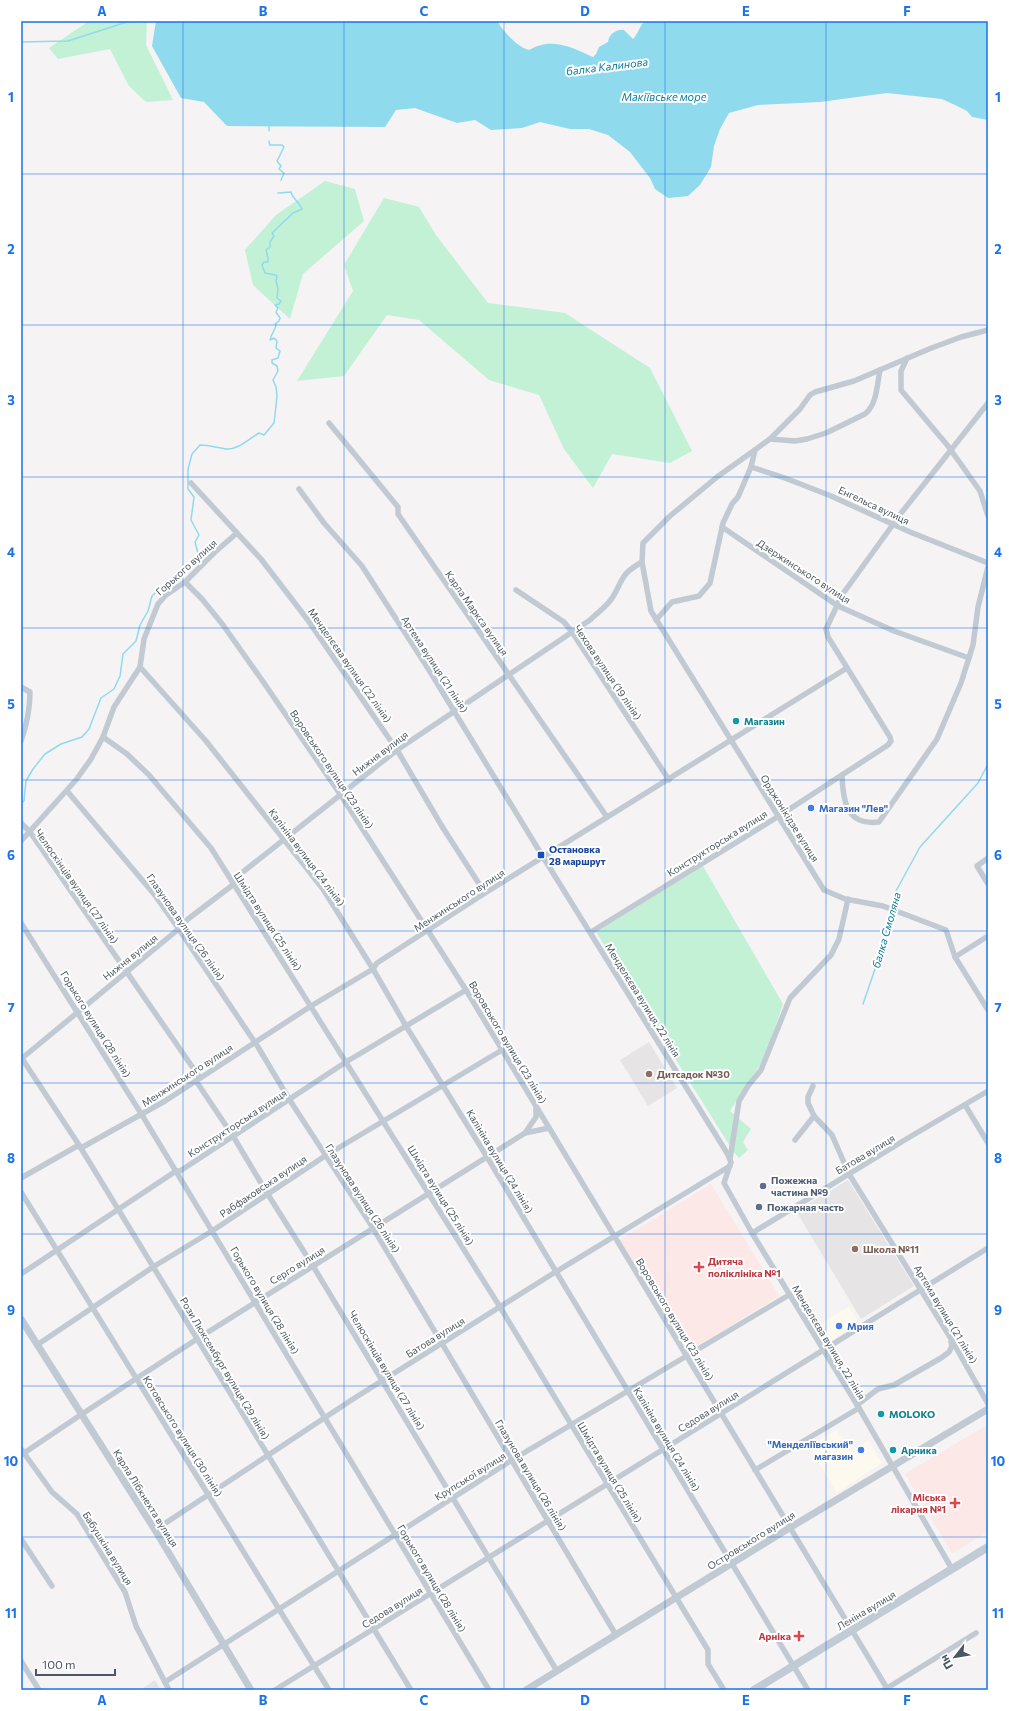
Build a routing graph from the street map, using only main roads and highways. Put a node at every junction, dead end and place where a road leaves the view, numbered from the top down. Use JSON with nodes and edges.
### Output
{"nodes":[{"id":1,"x":988,"y":1547,"type":"edge"},
{"id":2,"x":754,"y":1690,"type":"edge"}],
"edges":[{"from":1,"to":2,"type":"main road","name":"Леніна вулиця"}]}
